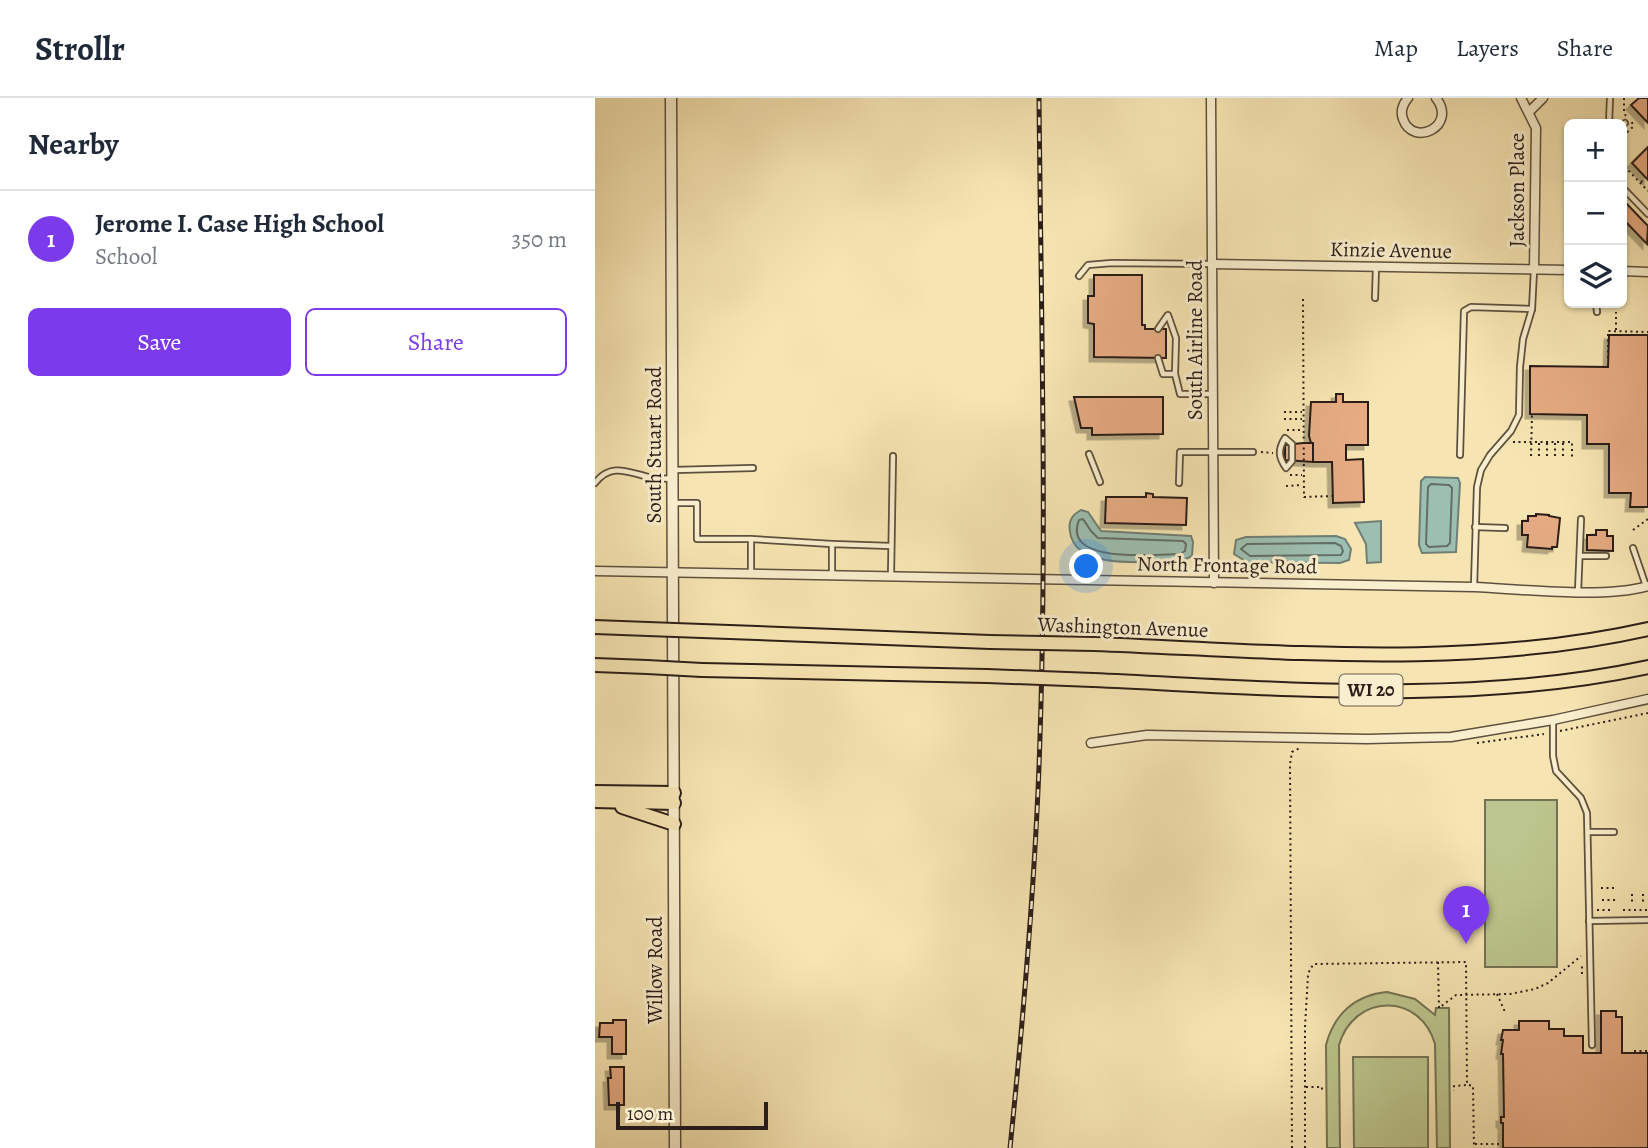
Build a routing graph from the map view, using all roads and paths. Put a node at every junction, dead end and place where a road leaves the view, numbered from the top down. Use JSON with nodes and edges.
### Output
{"nodes":[{"id":1,"x":671,"y":98,"type":"edge"},
{"id":2,"x":1211,"y":98,"type":"edge"},
{"id":3,"x":1408,"y":98,"type":"edge"},
{"id":4,"x":1436,"y":98,"type":"edge"},
{"id":5,"x":1521,"y":98,"type":"edge"},
{"id":6,"x":1543,"y":98,"type":"edge"},
{"id":7,"x":1610,"y":98,"type":"edge"},
{"id":8,"x":1624,"y":98,"type":"edge"},
{"id":9,"x":1529,"y":112,"type":"junction"},
{"id":10,"x":1609,"y":119,"type":"edge"},
{"id":11,"x":1646,"y":178,"type":"dead end"},
{"id":12,"x":1640,"y":183,"type":"junction"},
{"id":13,"x":1648,"y":191,"type":"edge"},
{"id":14,"x":1627,"y":192,"type":"edge"},
{"id":15,"x":1648,"y":214,"type":"edge"},
{"id":16,"x":1212,"y":264,"type":"junction"},
{"id":17,"x":1376,"y":267,"type":"junction"},
{"id":18,"x":1534,"y":270,"type":"junction"},
{"id":19,"x":1564,"y":270,"type":"edge"},
{"id":20,"x":1627,"y":271,"type":"edge"},
{"id":21,"x":1648,"y":272,"type":"edge"},
{"id":22,"x":1079,"y":276,"type":"dead end"},
{"id":23,"x":1375,"y":298,"type":"dead end"},
{"id":24,"x":1303,"y":299,"type":"dead end"},
{"id":25,"x":1597,"y":308,"type":"edge"},
{"id":26,"x":1532,"y":309,"type":"junction"},
{"id":27,"x":1597,"y":312,"type":"dead end"},
{"id":28,"x":1616,"y":312,"type":"dead end"},
{"id":29,"x":1158,"y":329,"type":"dead end"},
{"id":30,"x":1616,"y":332,"type":"junction"},
{"id":31,"x":1648,"y":332,"type":"edge"},
{"id":32,"x":1158,"y":358,"type":"dead end"},
{"id":33,"x":1608,"y":358,"type":"dead end"},
{"id":34,"x":1175,"y":374,"type":"junction"},
{"id":35,"x":1213,"y":394,"type":"junction"},
{"id":36,"x":1285,"y":412,"type":"dead end"},
{"id":37,"x":1303,"y":412,"type":"junction"},
{"id":38,"x":1532,"y":414,"type":"dead end"},
{"id":39,"x":1285,"y":419,"type":"dead end"},
{"id":40,"x":1303,"y":419,"type":"junction"},
{"id":41,"x":1285,"y":430,"type":"dead end"},
{"id":42,"x":1303,"y":430,"type":"junction"},
{"id":43,"x":1513,"y":442,"type":"dead end"},
{"id":44,"x":1531,"y":442,"type":"junction"},
{"id":45,"x":1539,"y":442,"type":"junction"},
{"id":46,"x":1547,"y":442,"type":"junction"},
{"id":47,"x":1555,"y":442,"type":"junction"},
{"id":48,"x":1563,"y":442,"type":"junction"},
{"id":49,"x":1213,"y":452,"type":"junction"},
{"id":50,"x":1253,"y":452,"type":"joint"},
{"id":51,"x":1280,"y":453,"type":"junction"},
{"id":52,"x":1089,"y":454,"type":"dead end"},
{"id":53,"x":1460,"y":455,"type":"dead end"},
{"id":54,"x":893,"y":456,"type":"dead end"},
{"id":55,"x":1531,"y":456,"type":"dead end"},
{"id":56,"x":1539,"y":456,"type":"dead end"},
{"id":57,"x":1547,"y":456,"type":"dead end"},
{"id":58,"x":1555,"y":456,"type":"dead end"},
{"id":59,"x":1563,"y":456,"type":"dead end"},
{"id":60,"x":1572,"y":457,"type":"dead end"},
{"id":61,"x":753,"y":468,"type":"dead end"},
{"id":62,"x":673,"y":474,"type":"junction"},
{"id":63,"x":1303,"y":474,"type":"junction"},
{"id":64,"x":1286,"y":475,"type":"dead end"},
{"id":65,"x":1100,"y":482,"type":"dead end"},
{"id":66,"x":1179,"y":483,"type":"dead end"},
{"id":67,"x":595,"y":484,"type":"edge"},
{"id":68,"x":1304,"y":485,"type":"junction"},
{"id":69,"x":1286,"y":486,"type":"dead end"},
{"id":70,"x":1332,"y":496,"type":"dead end"},
{"id":71,"x":673,"y":503,"type":"junction"},
{"id":72,"x":1581,"y":519,"type":"dead end"},
{"id":73,"x":1648,"y":519,"type":"edge"},
{"id":74,"x":1475,"y":527,"type":"junction"},
{"id":75,"x":1506,"y":528,"type":"dead end"},
{"id":76,"x":1633,"y":530,"type":"dead end"},
{"id":77,"x":751,"y":538,"type":"junction"},
{"id":78,"x":832,"y":544,"type":"junction"},
{"id":79,"x":891,"y":546,"type":"junction"},
{"id":80,"x":1633,"y":548,"type":"dead end"},
{"id":81,"x":1580,"y":556,"type":"junction"},
{"id":82,"x":1607,"y":556,"type":"dead end"},
{"id":83,"x":595,"y":571,"type":"edge"},
{"id":84,"x":674,"y":573,"type":"junction"},
{"id":85,"x":751,"y":574,"type":"junction"},
{"id":86,"x":832,"y":575,"type":"junction"},
{"id":87,"x":891,"y":576,"type":"junction"},
{"id":88,"x":1214,"y":583,"type":"junction"},
{"id":89,"x":1473,"y":587,"type":"junction"},
{"id":90,"x":1647,"y":587,"type":"edge"},
{"id":91,"x":1579,"y":592,"type":"junction"},
{"id":92,"x":595,"y":627,"type":"edge"},
{"id":93,"x":1648,"y":629,"type":"edge"},
{"id":94,"x":595,"y":665,"type":"edge"},
{"id":95,"x":1648,"y":667,"type":"edge"},
{"id":96,"x":1648,"y":699,"type":"edge"},
{"id":97,"x":1648,"y":713,"type":"edge"},
{"id":98,"x":1553,"y":720,"type":"junction"},
{"id":99,"x":1561,"y":731,"type":"dead end"},
{"id":100,"x":1545,"y":734,"type":"dead end"},
{"id":101,"x":1091,"y":743,"type":"dead end"},
{"id":102,"x":1473,"y":743,"type":"dead end"},
{"id":103,"x":1302,"y":747,"type":"dead end"},
{"id":104,"x":597,"y":798,"type":"edge"},
{"id":105,"x":674,"y":798,"type":"junction"},
{"id":106,"x":674,"y":824,"type":"junction"},
{"id":107,"x":1589,"y":832,"type":"junction"},
{"id":108,"x":1614,"y":832,"type":"dead end"},
{"id":109,"x":1601,"y":888,"type":"dead end"},
{"id":110,"x":1615,"y":888,"type":"dead end"},
{"id":111,"x":1632,"y":894,"type":"dead end"},
{"id":112,"x":1643,"y":894,"type":"dead end"},
{"id":113,"x":1602,"y":900,"type":"dead end"},
{"id":114,"x":1616,"y":900,"type":"dead end"},
{"id":115,"x":1632,"y":905,"type":"dead end"},
{"id":116,"x":1643,"y":905,"type":"dead end"},
{"id":117,"x":1596,"y":909,"type":"dead end"},
{"id":118,"x":1609,"y":910,"type":"dead end"},
{"id":119,"x":1623,"y":910,"type":"dead end"},
{"id":120,"x":1648,"y":911,"type":"edge"},
{"id":121,"x":1648,"y":920,"type":"edge"},
{"id":122,"x":1589,"y":921,"type":"junction"},
{"id":123,"x":1582,"y":956,"type":"dead end"},
{"id":124,"x":1439,"y":962,"type":"junction"},
{"id":125,"x":1497,"y":994,"type":"junction"},
{"id":126,"x":1467,"y":995,"type":"junction"},
{"id":127,"x":1505,"y":1012,"type":"dead end"},
{"id":128,"x":1592,"y":1045,"type":"dead end"},
{"id":129,"x":1634,"y":1051,"type":"dead end"},
{"id":130,"x":1648,"y":1051,"type":"edge"},
{"id":131,"x":1467,"y":1085,"type":"junction"},
{"id":132,"x":1305,"y":1087,"type":"junction"},
{"id":133,"x":1454,"y":1091,"type":"dead end"},
{"id":134,"x":1322,"y":1092,"type":"dead end"},
{"id":135,"x":1473,"y":1143,"type":"junction"},
{"id":136,"x":675,"y":1148,"type":"edge"},
{"id":137,"x":1292,"y":1148,"type":"edge"},
{"id":138,"x":1305,"y":1148,"type":"edge"},
{"id":139,"x":1473,"y":1148,"type":"edge"},
{"id":140,"x":1501,"y":1148,"type":"edge"}],
"edges":[{"from":1,"to":62,"type":"street","name":"South Stuart Road"},
{"from":2,"to":16,"type":"street","name":"South Airline Road"},
{"from":3,"to":4,"type":"street"},
{"from":5,"to":9,"type":"street","name":"Jackson Place"},
{"from":6,"to":9,"type":"street","name":"Jackson Place"},
{"from":7,"to":10,"type":"lane"},
{"from":8,"to":12,"type":"path"},
{"from":9,"to":18,"type":"street","name":"Jackson Place"},
{"from":11,"to":12,"type":"path"},
{"from":12,"to":13,"type":"path"},
{"from":14,"to":15,"type":"lane"},
{"from":16,"to":17,"type":"street","name":"Kinzie Avenue"},
{"from":16,"to":22,"type":"lane"},
{"from":16,"to":35,"type":"street","name":"South Airline Road"},
{"from":17,"to":18,"type":"street","name":"Kinzie Avenue"},
{"from":17,"to":23,"type":"lane"},
{"from":18,"to":19,"type":"street","name":"Kinzie Avenue"},
{"from":18,"to":26,"type":"lane"},
{"from":20,"to":21,"type":"street"},
{"from":24,"to":37,"type":"path"},
{"from":25,"to":27,"type":"lane"},
{"from":26,"to":53,"type":"lane"},
{"from":26,"to":74,"type":"lane"},
{"from":28,"to":30,"type":"path"},
{"from":29,"to":34,"type":"lane"},
{"from":30,"to":31,"type":"path"},
{"from":30,"to":33,"type":"path"},
{"from":32,"to":34,"type":"lane"},
{"from":34,"to":35,"type":"lane"},
{"from":35,"to":49,"type":"street","name":"South Airline Road"},
{"from":36,"to":37,"type":"path"},
{"from":37,"to":40,"type":"path"},
{"from":38,"to":44,"type":"path"},
{"from":39,"to":40,"type":"path"},
{"from":40,"to":42,"type":"path"},
{"from":41,"to":42,"type":"path"},
{"from":42,"to":63,"type":"path"},
{"from":43,"to":44,"type":"path"},
{"from":44,"to":45,"type":"path"},
{"from":44,"to":55,"type":"path"},
{"from":45,"to":46,"type":"path"},
{"from":45,"to":56,"type":"path"},
{"from":46,"to":47,"type":"path"},
{"from":46,"to":57,"type":"path"},
{"from":47,"to":48,"type":"path"},
{"from":47,"to":58,"type":"path"},
{"from":48,"to":59,"type":"path"},
{"from":48,"to":60,"type":"path"},
{"from":49,"to":50,"type":"lane"},
{"from":49,"to":66,"type":"lane"},
{"from":49,"to":88,"type":"street","name":"South Airline Road"},
{"from":50,"to":51,"type":"path"},
{"from":51,"to":51,"type":"lane"},
{"from":52,"to":65,"type":"lane"},
{"from":54,"to":79,"type":"lane"},
{"from":61,"to":62,"type":"lane"},
{"from":62,"to":67,"type":"lane"},
{"from":62,"to":71,"type":"street","name":"South Stuart Road"},
{"from":63,"to":64,"type":"path"},
{"from":63,"to":68,"type":"path"},
{"from":68,"to":69,"type":"path"},
{"from":68,"to":70,"type":"path"},
{"from":71,"to":77,"type":"lane"},
{"from":71,"to":84,"type":"street","name":"South Stuart Road"},
{"from":72,"to":81,"type":"lane"},
{"from":73,"to":76,"type":"path"},
{"from":74,"to":75,"type":"lane"},
{"from":74,"to":89,"type":"lane"},
{"from":77,"to":78,"type":"lane"},
{"from":77,"to":85,"type":"lane"},
{"from":78,"to":79,"type":"lane"},
{"from":78,"to":86,"type":"lane"},
{"from":79,"to":87,"type":"lane"},
{"from":80,"to":90,"type":"lane"},
{"from":81,"to":82,"type":"lane"},
{"from":81,"to":91,"type":"lane"},
{"from":83,"to":84,"type":"street","name":"North Frontage Road"},
{"from":84,"to":85,"type":"street","name":"North Frontage Road"},
{"from":84,"to":105,"type":"street","name":"South Stuart Road"},
{"from":85,"to":86,"type":"street","name":"North Frontage Road"},
{"from":86,"to":87,"type":"street","name":"North Frontage Road"},
{"from":87,"to":88,"type":"street","name":"North Frontage Road"},
{"from":88,"to":89,"type":"street","name":"North Frontage Road"},
{"from":89,"to":91,"type":"street","name":"North Frontage Road"},
{"from":90,"to":91,"type":"street","name":"North Frontage Road"},
{"from":92,"to":93,"type":"main road","name":"Washington Avenue","number":"WI 20","bridge":true},
{"from":94,"to":95,"type":"main road","number":"WI 20","bridge":true},
{"from":96,"to":98,"type":"street"},
{"from":97,"to":99,"type":"path"},
{"from":98,"to":101,"type":"street"},
{"from":98,"to":107,"type":"lane"},
{"from":100,"to":102,"type":"path"},
{"from":103,"to":137,"type":"path"},
{"from":104,"to":105,"type":"main road"},
{"from":104,"to":106,"type":"main road"},
{"from":105,"to":106,"type":"street","name":"Willow Road"},
{"from":106,"to":136,"type":"street","name":"Willow Road"},
{"from":107,"to":108,"type":"lane"},
{"from":107,"to":122,"type":"lane"},
{"from":109,"to":110,"type":"path"},
{"from":111,"to":115,"type":"path"},
{"from":112,"to":116,"type":"path"},
{"from":113,"to":114,"type":"path"},
{"from":117,"to":118,"type":"path"},
{"from":119,"to":120,"type":"path"},
{"from":121,"to":122,"type":"lane"},
{"from":122,"to":128,"type":"lane"},
{"from":123,"to":125,"type":"path"},
{"from":124,"to":126,"type":"path"},
{"from":124,"to":126,"type":"path"},
{"from":124,"to":132,"type":"path"},
{"from":125,"to":126,"type":"path"},
{"from":125,"to":127,"type":"path"},
{"from":126,"to":131,"type":"path"},
{"from":129,"to":130,"type":"path"},
{"from":131,"to":133,"type":"path"},
{"from":131,"to":135,"type":"path"},
{"from":132,"to":134,"type":"path"},
{"from":132,"to":138,"type":"path"},
{"from":135,"to":139,"type":"path"},
{"from":135,"to":140,"type":"path"}]}
